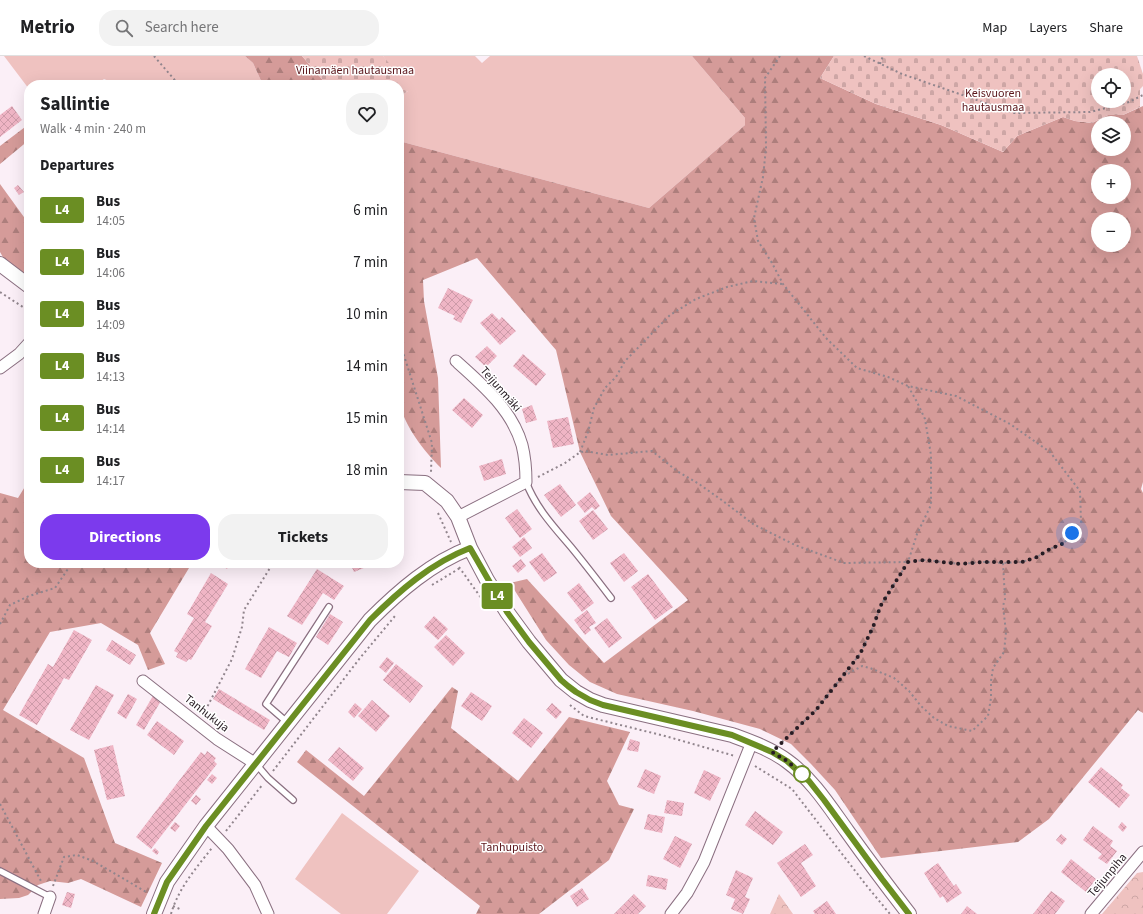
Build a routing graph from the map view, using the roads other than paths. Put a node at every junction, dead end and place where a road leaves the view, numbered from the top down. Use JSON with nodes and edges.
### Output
{"nodes":[{"id":1,"x":0,"y":264,"type":"edge"},
{"id":2,"x":24,"y":282,"type":"edge"},
{"id":3,"x":24,"y":348,"type":"edge"},
{"id":4,"x":456,"y":361,"type":"dead end"},
{"id":5,"x":0,"y":368,"type":"edge"},
{"id":6,"x":404,"y":482,"type":"edge"},
{"id":7,"x":526,"y":482,"type":"junction"},
{"id":8,"x":458,"y":517,"type":"junction"},
{"id":9,"x":470,"y":548,"type":"junction"},
{"id":10,"x":611,"y":598,"type":"dead end"},
{"id":11,"x":329,"y":607,"type":"dead end"},
{"id":12,"x":143,"y":681,"type":"dead end"},
{"id":13,"x":289,"y":724,"type":"junction"},
{"id":14,"x":752,"y":742,"type":"junction"},
{"id":15,"x":256,"y":764,"type":"junction"},
{"id":16,"x":293,"y":800,"type":"dead end"},
{"id":17,"x":206,"y":826,"type":"junction"},
{"id":18,"x":1143,"y":852,"type":"edge"},
{"id":19,"x":0,"y":870,"type":"edge"},
{"id":20,"x":50,"y":897,"type":"joint"},
{"id":21,"x":44,"y":914,"type":"edge"},
{"id":22,"x":154,"y":914,"type":"edge"},
{"id":23,"x":268,"y":914,"type":"edge"},
{"id":24,"x":671,"y":914,"type":"edge"},
{"id":25,"x":909,"y":914,"type":"edge"},
{"id":26,"x":1091,"y":914,"type":"edge"}],
"edges":[{"from":1,"to":2,"type":"street"},
{"from":3,"to":5,"type":"street"},
{"from":4,"to":7,"type":"street","name":"Teijunmäki"},
{"from":6,"to":8,"type":"street"},
{"from":7,"to":8,"type":"street"},
{"from":7,"to":10,"type":"lane"},
{"from":8,"to":9,"type":"street"},
{"from":9,"to":13,"type":"street"},
{"from":9,"to":14,"type":"street"},
{"from":11,"to":13,"type":"lane"},
{"from":12,"to":15,"type":"street","name":"Tanhukuja"},
{"from":13,"to":15,"type":"street"},
{"from":14,"to":24,"type":"street"},
{"from":14,"to":25,"type":"street"},
{"from":15,"to":16,"type":"lane"},
{"from":15,"to":17,"type":"street"},
{"from":17,"to":22,"type":"street"},
{"from":17,"to":23,"type":"street"},
{"from":18,"to":26,"type":"street","name":"Teijunpiha"},
{"from":19,"to":20,"type":"lane"},
{"from":20,"to":21,"type":"street"}]}
